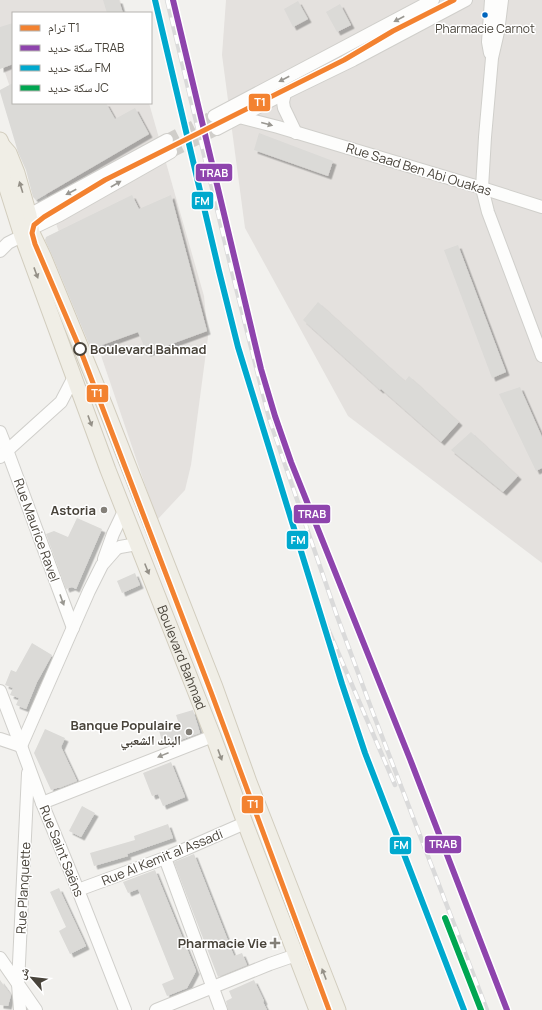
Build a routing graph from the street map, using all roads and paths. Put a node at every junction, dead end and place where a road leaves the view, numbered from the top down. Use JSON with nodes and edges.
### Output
{"nodes":[{"id":1,"x":433,"y":0,"type":"edge"},
{"id":2,"x":466,"y":0,"type":"edge"},
{"id":3,"x":491,"y":0,"type":"edge"},
{"id":4,"x":502,"y":0,"type":"edge"},
{"id":5,"x":492,"y":58,"type":"junction"},
{"id":6,"x":285,"y":93,"type":"junction"},
{"id":7,"x":214,"y":116,"type":"tunnel mouth"},
{"id":8,"x":239,"y":117,"type":"junction"},
{"id":9,"x":217,"y":129,"type":"tunnel mouth"},
{"id":10,"x":296,"y":133,"type":"junction"},
{"id":11,"x":167,"y":140,"type":"tunnel mouth"},
{"id":12,"x":1,"y":142,"type":"edge"},
{"id":13,"x":172,"y":152,"type":"tunnel mouth"},
{"id":14,"x":482,"y":188,"type":"junction"},
{"id":15,"x":542,"y":207,"type":"edge"},
{"id":16,"x":25,"y":226,"type":"junction"},
{"id":17,"x":4,"y":247,"type":"edge"},
{"id":18,"x":542,"y":356,"type":"edge"},
{"id":19,"x":74,"y":377,"type":"junction"},
{"id":20,"x":82,"y":400,"type":"junction"},
{"id":21,"x":61,"y":402,"type":"junction"},
{"id":22,"x":0,"y":432,"type":"edge"},
{"id":23,"x":4,"y":453,"type":"edge"},
{"id":24,"x":124,"y":511,"type":"junction"},
{"id":25,"x":137,"y":544,"type":"junction"},
{"id":26,"x":102,"y":565,"type":"junction"},
{"id":27,"x":72,"y":628,"type":"junction"},
{"id":28,"x":0,"y":691,"type":"edge"},
{"id":29,"x":213,"y":736,"type":"junction"},
{"id":30,"x":0,"y":738,"type":"edge"},
{"id":31,"x":22,"y":746,"type":"junction"},
{"id":32,"x":28,"y":766,"type":"junction"},
{"id":33,"x":42,"y":803,"type":"junction"},
{"id":34,"x":244,"y":823,"type":"junction"},
{"id":35,"x":165,"y":858,"type":"junction"},
{"id":36,"x":78,"y":890,"type":"junction"},
{"id":37,"x":296,"y":955,"type":"junction"},
{"id":38,"x":0,"y":958,"type":"edge"},
{"id":39,"x":18,"y":984,"type":"junction"},
{"id":40,"x":212,"y":988,"type":"junction"},
{"id":41,"x":20,"y":1010,"type":"edge"},
{"id":42,"x":36,"y":1010,"type":"edge"},
{"id":43,"x":125,"y":1010,"type":"edge"},
{"id":44,"x":156,"y":1010,"type":"edge"},
{"id":45,"x":221,"y":1010,"type":"edge"},
{"id":46,"x":317,"y":1010,"type":"edge"},
{"id":47,"x":338,"y":1010,"type":"edge"}],
"edges":[{"from":1,"to":7,"type":"street","one_way":true},
{"from":2,"to":6,"type":"street"},
{"from":3,"to":5,"type":"street"},
{"from":4,"to":5,"type":"street"},
{"from":5,"to":14,"type":"street"},
{"from":6,"to":8,"type":"street"},
{"from":6,"to":10,"type":"street"},
{"from":8,"to":9,"type":"street"},
{"from":8,"to":10,"type":"street","name":"Rue Saad Ben Abi Ouakas","one_way":true},
{"from":10,"to":14,"type":"street","name":"Rue Saad Ben Abi Ouakas"},
{"from":11,"to":16,"type":"street","one_way":true},
{"from":12,"to":16,"type":"main road","name":"Boulevard Bahmad"},
{"from":16,"to":13,"type":"street","one_way":true},
{"from":14,"to":15,"type":"street","name":"Rue Saad Ben Abi Ouakas"},
{"from":14,"to":18,"type":"street"},
{"from":16,"to":17,"type":"street"},
{"from":16,"to":19,"type":"main road","name":"Boulevard Bahmad","one_way":true},
{"from":47,"to":16,"type":"main road","name":"Boulevard Bahmad","one_way":true},
{"from":19,"to":20,"type":"main road","name":"Boulevard Bahmad"},
{"from":19,"to":21,"type":"street"},
{"from":20,"to":21,"type":"street"},
{"from":20,"to":24,"type":"main road","name":"Boulevard Bahmad","one_way":true},
{"from":21,"to":23,"type":"street"},
{"from":22,"to":23,"type":"street","name":"Rue Maurice Ravel"},
{"from":23,"to":27,"type":"street","name":"Rue Maurice Ravel","one_way":true},
{"from":24,"to":25,"type":"main road","name":"Boulevard Bahmad"},
{"from":24,"to":26,"type":"street"},
{"from":25,"to":26,"type":"street"},
{"from":25,"to":29,"type":"main road","name":"Boulevard Bahmad","one_way":true},
{"from":26,"to":27,"type":"street"},
{"from":27,"to":31,"type":"street"},
{"from":28,"to":31,"type":"street","name":"Rue Saint Saëns"},
{"from":29,"to":33,"type":"street","one_way":true},
{"from":29,"to":34,"type":"main road","name":"Boulevard Bahmad","one_way":true},
{"from":30,"to":31,"type":"street"},
{"from":31,"to":32,"type":"street","name":"Rue Saint Saëns"},
{"from":32,"to":33,"type":"street","name":"Rue Saint Saëns"},
{"from":32,"to":39,"type":"street","name":"Rue Planquette"},
{"from":33,"to":36,"type":"street","name":"Rue Saint Saëns"},
{"from":34,"to":35,"type":"street","name":"Rue Al Kemit al Assadi"},
{"from":34,"to":37,"type":"main road","name":"Boulevard Bahmad"},
{"from":35,"to":36,"type":"street","name":"Rue Al Kemit al Assadi"},
{"from":35,"to":40,"type":"street"},
{"from":36,"to":43,"type":"street","name":"Rue Saint Saëns"},
{"from":37,"to":40,"type":"street"},
{"from":37,"to":46,"type":"main road","name":"Boulevard Bahmad"},
{"from":38,"to":39,"type":"street"},
{"from":39,"to":41,"type":"street","name":"Rue Planquette"},
{"from":39,"to":42,"type":"street"},
{"from":40,"to":44,"type":"street"},
{"from":40,"to":45,"type":"street"}]}
